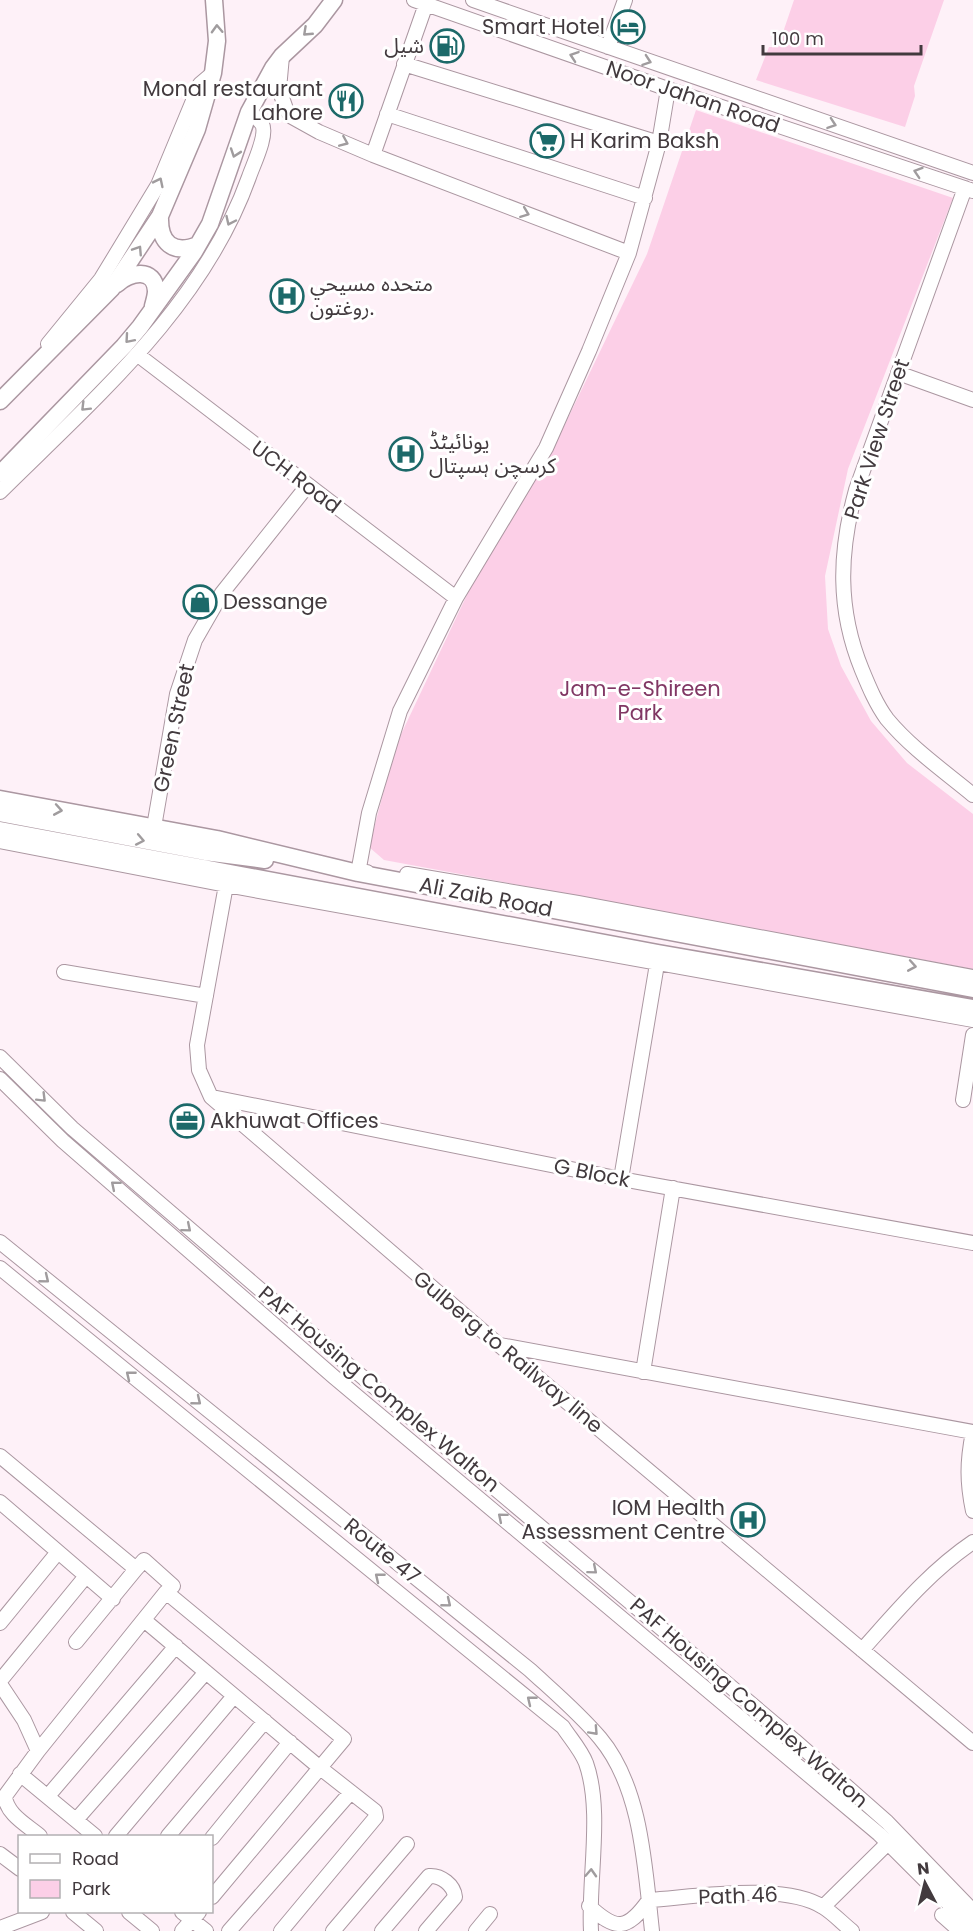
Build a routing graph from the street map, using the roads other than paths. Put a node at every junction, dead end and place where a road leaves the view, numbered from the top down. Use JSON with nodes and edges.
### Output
{"nodes":[{"id":1,"x":213,"y":0,"type":"edge"},
{"id":2,"x":334,"y":0,"type":"edge"},
{"id":3,"x":473,"y":0,"type":"edge"},
{"id":4,"x":625,"y":0,"type":"edge"},
{"id":5,"x":420,"y":2,"type":"edge"},
{"id":6,"x":608,"y":47,"type":"junction"},
{"id":7,"x":279,"y":59,"type":"junction"},
{"id":8,"x":404,"y":64,"type":"junction"},
{"id":9,"x":215,"y":65,"type":"junction"},
{"id":10,"x":668,"y":89,"type":"junction"},
{"id":11,"x":249,"y":112,"type":"junction"},
{"id":12,"x":387,"y":114,"type":"junction"},
{"id":13,"x":659,"y":143,"type":"junction"},
{"id":14,"x":373,"y":154,"type":"junction"},
{"id":15,"x":973,"y":173,"type":"edge"},
{"id":16,"x":969,"y":190,"type":"edge"},
{"id":17,"x":645,"y":198,"type":"junction"},
{"id":18,"x":160,"y":216,"type":"junction"},
{"id":19,"x":198,"y":245,"type":"junction"},
{"id":20,"x":629,"y":253,"type":"junction"},
{"id":21,"x":112,"y":288,"type":"junction"},
{"id":22,"x":153,"y":309,"type":"junction"},
{"id":23,"x":138,"y":355,"type":"junction"},
{"id":24,"x":33,"y":369,"type":"junction"},
{"id":25,"x":898,"y":373,"type":"junction"},
{"id":26,"x":973,"y":400,"type":"edge"},
{"id":27,"x":0,"y":401,"type":"edge"},
{"id":28,"x":0,"y":474,"type":"edge"},
{"id":29,"x":308,"y":485,"type":"junction"},
{"id":30,"x":0,"y":492,"type":"edge"},
{"id":31,"x":456,"y":598,"type":"junction"},
{"id":32,"x":972,"y":793,"type":"edge"},
{"id":33,"x":0,"y":799,"type":"edge"},
{"id":34,"x":0,"y":813,"type":"edge"},
{"id":35,"x":154,"y":827,"type":"junction"},
{"id":36,"x":0,"y":830,"type":"edge"},
{"id":37,"x":0,"y":841,"type":"edge"},
{"id":38,"x":358,"y":873,"type":"junction"},
{"id":39,"x":226,"y":885,"type":"junction"},
{"id":40,"x":657,"y":964,"type":"junction"},
{"id":41,"x":64,"y":972,"type":"dead end"},
{"id":42,"x":973,"y":977,"type":"edge"},
{"id":43,"x":973,"y":989,"type":"edge"},
{"id":44,"x":206,"y":996,"type":"junction"},
{"id":45,"x":973,"y":1008,"type":"edge"},
{"id":46,"x":973,"y":1020,"type":"edge"},
{"id":47,"x":973,"y":1035,"type":"edge"},
{"id":48,"x":0,"y":1057,"type":"edge"},
{"id":49,"x":0,"y":1080,"type":"edge"},
{"id":50,"x":212,"y":1096,"type":"junction"},
{"id":51,"x":963,"y":1100,"type":"dead end"},
{"id":52,"x":621,"y":1179,"type":"junction"},
{"id":53,"x":673,"y":1188,"type":"junction"},
{"id":54,"x":0,"y":1242,"type":"edge"},
{"id":55,"x":973,"y":1243,"type":"edge"},
{"id":56,"x":0,"y":1268,"type":"edge"},
{"id":57,"x":499,"y":1345,"type":"junction"},
{"id":58,"x":643,"y":1372,"type":"junction"},
{"id":59,"x":973,"y":1432,"type":"edge"},
{"id":60,"x":0,"y":1456,"type":"edge"},
{"id":61,"x":0,"y":1502,"type":"edge"},
{"id":62,"x":973,"y":1511,"type":"edge"},
{"id":63,"x":973,"y":1542,"type":"edge"},
{"id":64,"x":58,"y":1552,"type":"junction"},
{"id":65,"x":136,"y":1569,"type":"junction"},
{"id":66,"x":86,"y":1576,"type":"junction"},
{"id":67,"x":166,"y":1592,"type":"junction"},
{"id":68,"x":112,"y":1599,"type":"junction"},
{"id":69,"x":144,"y":1620,"type":"junction"},
{"id":70,"x":0,"y":1623,"type":"edge"},
{"id":71,"x":76,"y":1642,"type":"dead end"},
{"id":72,"x":176,"y":1646,"type":"junction"},
{"id":73,"x":862,"y":1650,"type":"junction"},
{"id":74,"x":206,"y":1672,"type":"junction"},
{"id":75,"x":0,"y":1682,"type":"edge"},
{"id":76,"x":234,"y":1696,"type":"junction"},
{"id":77,"x":265,"y":1721,"type":"junction"},
{"id":78,"x":290,"y":1742,"type":"junction"},
{"id":79,"x":973,"y":1743,"type":"edge"},
{"id":80,"x":38,"y":1751,"type":"junction"},
{"id":81,"x":320,"y":1767,"type":"junction"},
{"id":82,"x":20,"y":1774,"type":"junction"},
{"id":83,"x":351,"y":1792,"type":"junction"},
{"id":84,"x":48,"y":1796,"type":"junction"},
{"id":85,"x":76,"y":1820,"type":"junction"},
{"id":86,"x":898,"y":1834,"type":"junction"},
{"id":87,"x":39,"y":1835,"type":"edge"},
{"id":88,"x":94,"y":1835,"type":"edge"},
{"id":89,"x":117,"y":1835,"type":"edge"},
{"id":90,"x":169,"y":1835,"type":"edge"},
{"id":91,"x":213,"y":1837,"type":"edge"},
{"id":92,"x":887,"y":1843,"type":"junction"},
{"id":93,"x":407,"y":1844,"type":"dead end"},
{"id":94,"x":0,"y":1854,"type":"edge"},
{"id":95,"x":18,"y":1868,"type":"edge"},
{"id":96,"x":213,"y":1896,"type":"edge"},
{"id":97,"x":649,"y":1900,"type":"junction"},
{"id":98,"x":589,"y":1906,"type":"junction"},
{"id":99,"x":823,"y":1907,"type":"junction"},
{"id":100,"x":973,"y":1911,"type":"edge"},
{"id":101,"x":37,"y":1913,"type":"edge"},
{"id":102,"x":75,"y":1913,"type":"edge"},
{"id":103,"x":131,"y":1913,"type":"edge"},
{"id":104,"x":191,"y":1914,"type":"edge"},
{"id":105,"x":490,"y":1914,"type":"dead end"},
{"id":106,"x":942,"y":1915,"type":"dead end"},
{"id":107,"x":0,"y":1928,"type":"edge"},
{"id":108,"x":969,"y":1928,"type":"edge"},
{"id":109,"x":96,"y":1931,"type":"edge"},
{"id":110,"x":152,"y":1931,"type":"edge"},
{"id":111,"x":182,"y":1931,"type":"edge"},
{"id":112,"x":206,"y":1931,"type":"edge"},
{"id":113,"x":229,"y":1931,"type":"edge"},
{"id":114,"x":281,"y":1931,"type":"edge"},
{"id":115,"x":333,"y":1931,"type":"edge"},
{"id":116,"x":382,"y":1931,"type":"edge"},
{"id":117,"x":426,"y":1931,"type":"edge"},
{"id":118,"x":476,"y":1931,"type":"edge"},
{"id":119,"x":591,"y":1931,"type":"edge"},
{"id":120,"x":652,"y":1931,"type":"edge"},
{"id":121,"x":852,"y":1931,"type":"edge"}],
"edges":[{"from":9,"to":1,"type":"main road","one_way":true},
{"from":2,"to":7,"type":"main road","one_way":true},
{"from":3,"to":6,"type":"street","name":"Noor Jahan Road"},
{"from":4,"to":6,"type":"street"},
{"from":5,"to":8,"type":"street"},
{"from":10,"to":5,"type":"street","name":"Noor Jahan Road","one_way":true},
{"from":6,"to":15,"type":"street","name":"Noor Jahan Road","one_way":true},
{"from":7,"to":11,"type":"main road"},
{"from":7,"to":14,"type":"street","one_way":true},
{"from":8,"to":12,"type":"street"},
{"from":8,"to":13,"type":"street"},
{"from":9,"to":18,"type":"main road"},
{"from":24,"to":9,"type":"street","one_way":true},
{"from":10,"to":13,"type":"street"},
{"from":16,"to":10,"type":"street","name":"Noor Jahan Road","one_way":true},
{"from":11,"to":19,"type":"main road","one_way":true},
{"from":11,"to":23,"type":"street","one_way":true},
{"from":12,"to":14,"type":"street"},
{"from":12,"to":17,"type":"street"},
{"from":13,"to":17,"type":"street"},
{"from":14,"to":20,"type":"street","one_way":true},
{"from":16,"to":25,"type":"street","name":"Park View Street"},
{"from":17,"to":20,"type":"street"},
{"from":18,"to":19,"type":"main road"},
{"from":21,"to":18,"type":"main road","one_way":true},
{"from":19,"to":22,"type":"main road"},
{"from":20,"to":31,"type":"street"},
{"from":21,"to":22,"type":"main road"},
{"from":21,"to":24,"type":"main road"},
{"from":22,"to":28,"type":"main road","one_way":true},
{"from":23,"to":29,"type":"street","name":"UCH Road"},
{"from":23,"to":30,"type":"street","one_way":true},
{"from":24,"to":27,"type":"main road"},
{"from":25,"to":26,"type":"street"},
{"from":25,"to":32,"type":"street","name":"Park View Street"},
{"from":29,"to":31,"type":"street","name":"UCH Road"},
{"from":29,"to":35,"type":"street","name":"Green Street"},
{"from":31,"to":38,"type":"street"},
{"from":33,"to":35,"type":"main road","name":"Ali Zaib Road","one_way":true},
{"from":34,"to":38,"type":"main road","one_way":true},
{"from":35,"to":38,"type":"main road","name":"Ali Zaib Road"},
{"from":36,"to":45,"type":"main road","name":"Ali Zaib Road"},
{"from":37,"to":39,"type":"street"},
{"from":38,"to":42,"type":"street","one_way":true},
{"from":38,"to":43,"type":"main road","name":"Ali Zaib Road"},
{"from":39,"to":40,"type":"street"},
{"from":39,"to":44,"type":"street","name":"Gulberg to Railway line"},
{"from":40,"to":46,"type":"street"},
{"from":40,"to":52,"type":"street"},
{"from":41,"to":44,"type":"street"},
{"from":44,"to":50,"type":"street","name":"Gulberg to Railway line"},
{"from":47,"to":51,"type":"street"},
{"from":48,"to":86,"type":"street","name":"PAF Housing Complex Walton","one_way":true},
{"from":92,"to":49,"type":"street","name":"PAF Housing Complex Walton","one_way":true},
{"from":50,"to":52,"type":"street","name":"G Block"},
{"from":50,"to":57,"type":"street","name":"Gulberg to Railway line"},
{"from":52,"to":53,"type":"street","name":"G Block"},
{"from":53,"to":55,"type":"street","name":"G Block"},
{"from":53,"to":58,"type":"street"},
{"from":54,"to":97,"type":"street","name":"Route 47","one_way":true},
{"from":98,"to":56,"type":"street","name":"Route 47","one_way":true},
{"from":57,"to":58,"type":"street"},
{"from":57,"to":73,"type":"street","name":"Gulberg to Railway line"},
{"from":58,"to":59,"type":"street"},
{"from":59,"to":62,"type":"street"},
{"from":60,"to":65,"type":"street"},
{"from":61,"to":64,"type":"street"},
{"from":63,"to":73,"type":"street"},
{"from":64,"to":66,"type":"street"},
{"from":64,"to":70,"type":"street"},
{"from":65,"to":67,"type":"street"},
{"from":65,"to":68,"type":"street"},
{"from":66,"to":68,"type":"street"},
{"from":66,"to":75,"type":"street"},
{"from":67,"to":69,"type":"street"},
{"from":67,"to":81,"type":"street"},
{"from":68,"to":71,"type":"street"},
{"from":69,"to":72,"type":"street"},
{"from":69,"to":80,"type":"street"},
{"from":72,"to":74,"type":"street"},
{"from":72,"to":84,"type":"street"},
{"from":73,"to":79,"type":"street","name":"Gulberg to Railway line"},
{"from":74,"to":76,"type":"street"},
{"from":74,"to":85,"type":"street"},
{"from":75,"to":80,"type":"street"},
{"from":76,"to":77,"type":"street"},
{"from":76,"to":89,"type":"street"},
{"from":77,"to":78,"type":"street"},
{"from":77,"to":90,"type":"street"},
{"from":78,"to":81,"type":"street"},
{"from":78,"to":91,"type":"street"},
{"from":80,"to":82,"type":"street"},
{"from":81,"to":83,"type":"street"},
{"from":81,"to":96,"type":"street"},
{"from":82,"to":84,"type":"street"},
{"from":82,"to":87,"type":"street"},
{"from":83,"to":113,"type":"street"},
{"from":83,"to":114,"type":"street"},
{"from":84,"to":85,"type":"street"},
{"from":85,"to":88,"type":"street"},
{"from":86,"to":92,"type":"street"},
{"from":86,"to":100,"type":"street","name":"PAF Housing Complex Walton"},
{"from":92,"to":99,"type":"street"},
{"from":92,"to":108,"type":"street","name":"PAF Housing Complex Walton"},
{"from":93,"to":115,"type":"street"},
{"from":94,"to":95,"type":"street"},
{"from":97,"to":98,"type":"street"},
{"from":97,"to":99,"type":"street","name":"Path 46"},
{"from":97,"to":120,"type":"street","name":"Route 47"},
{"from":98,"to":119,"type":"street","name":"Route 47"},
{"from":99,"to":121,"type":"street","name":"Path 46"},
{"from":101,"to":107,"type":"street"},
{"from":102,"to":109,"type":"street"},
{"from":103,"to":110,"type":"street"},
{"from":104,"to":111,"type":"street"},
{"from":104,"to":112,"type":"street"},
{"from":105,"to":118,"type":"street"},
{"from":106,"to":108,"type":"street"},
{"from":116,"to":117,"type":"street"}]}
